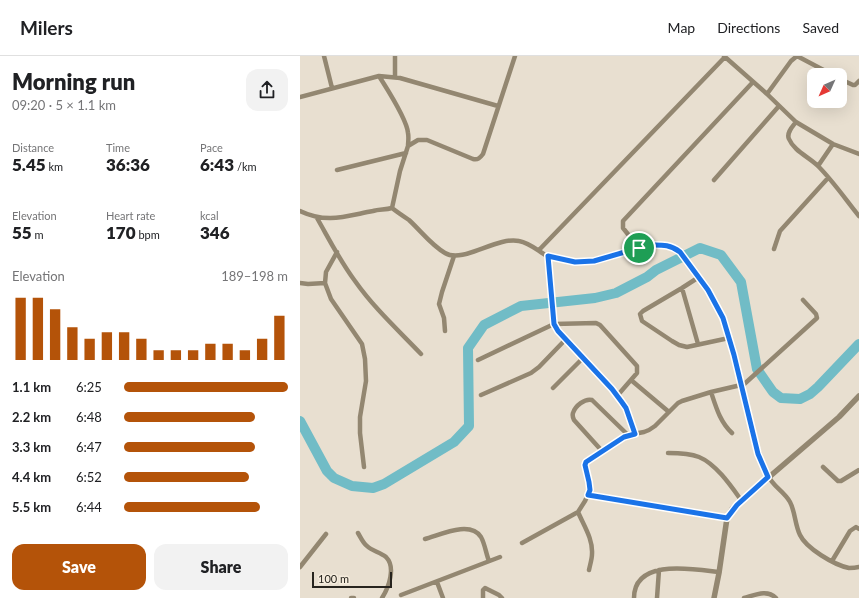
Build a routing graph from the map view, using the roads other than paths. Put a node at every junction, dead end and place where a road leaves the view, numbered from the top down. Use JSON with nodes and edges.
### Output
{"nodes":[{"id":1,"x":324,"y":56,"type":"edge"},
{"id":2,"x":395,"y":56,"type":"edge"},
{"id":3,"x":515,"y":56,"type":"edge"},
{"id":4,"x":724,"y":56,"type":"edge"},
{"id":5,"x":820,"y":68,"type":"edge"},
{"id":6,"x":379,"y":76,"type":"junction"},
{"id":7,"x":395,"y":77,"type":"junction"},
{"id":8,"x":859,"y":81,"type":"edge"},
{"id":9,"x":753,"y":82,"type":"junction"},
{"id":10,"x":847,"y":82,"type":"edge"},
{"id":11,"x":332,"y":88,"type":"junction"},
{"id":12,"x":767,"y":94,"type":"junction"},
{"id":13,"x":300,"y":97,"type":"edge"},
{"id":14,"x":498,"y":106,"type":"junction"},
{"id":15,"x":779,"y":106,"type":"junction"},
{"id":16,"x":796,"y":122,"type":"junction"},
{"id":17,"x":833,"y":144,"type":"junction"},
{"id":18,"x":408,"y":146,"type":"junction"},
{"id":19,"x":406,"y":153,"type":"junction"},
{"id":20,"x":859,"y":154,"type":"edge"},
{"id":21,"x":818,"y":166,"type":"junction"},
{"id":22,"x":336,"y":170,"type":"dead end"},
{"id":23,"x":828,"y":178,"type":"junction"},
{"id":24,"x":714,"y":180,"type":"dead end"},
{"id":25,"x":392,"y":208,"type":"junction"},
{"id":26,"x":300,"y":211,"type":"edge"},
{"id":27,"x":859,"y":216,"type":"edge"},
{"id":28,"x":317,"y":218,"type":"junction"},
{"id":29,"x":639,"y":248,"type":"junction"},
{"id":30,"x":774,"y":249,"type":"dead end"},
{"id":31,"x":539,"y":250,"type":"junction"},
{"id":32,"x":336,"y":252,"type":"junction"},
{"id":33,"x":454,"y":256,"type":"junction"},
{"id":34,"x":548,"y":256,"type":"junction"},
{"id":35,"x":699,"y":277,"type":"junction"},
{"id":36,"x":300,"y":283,"type":"edge"},
{"id":37,"x":325,"y":283,"type":"junction"},
{"id":38,"x":682,"y":288,"type":"junction"},
{"id":39,"x":803,"y":300,"type":"dead end"},
{"id":40,"x":554,"y":324,"type":"junction"},
{"id":41,"x":445,"y":331,"type":"dead end"},
{"id":42,"x":728,"y":338,"type":"junction"},
{"id":43,"x":566,"y":339,"type":"junction"},
{"id":44,"x":698,"y":344,"type":"junction"},
{"id":45,"x":421,"y":354,"type":"dead end"},
{"id":46,"x":583,"y":358,"type":"junction"},
{"id":47,"x":478,"y":360,"type":"dead end"},
{"id":48,"x":631,"y":380,"type":"junction"},
{"id":49,"x":741,"y":386,"type":"junction"},
{"id":50,"x":553,"y":388,"type":"dead end"},
{"id":51,"x":711,"y":392,"type":"junction"},
{"id":52,"x":481,"y":395,"type":"dead end"},
{"id":53,"x":617,"y":396,"type":"junction"},
{"id":54,"x":859,"y":397,"type":"edge"},
{"id":55,"x":669,"y":412,"type":"junction"},
{"id":56,"x":732,"y":433,"type":"dead end"},
{"id":57,"x":635,"y":434,"type":"junction"},
{"id":58,"x":628,"y":435,"type":"junction"},
{"id":59,"x":602,"y":451,"type":"junction"},
{"id":60,"x":668,"y":453,"type":"dead end"},
{"id":61,"x":364,"y":467,"type":"dead end"},
{"id":62,"x":823,"y":467,"type":"dead end"},
{"id":63,"x":859,"y":470,"type":"edge"},
{"id":64,"x":768,"y":477,"type":"junction"},
{"id":65,"x":588,"y":495,"type":"junction"},
{"id":66,"x":741,"y":500,"type":"junction"},
{"id":67,"x":578,"y":512,"type":"junction"},
{"id":68,"x":727,"y":518,"type":"junction"},
{"id":69,"x":859,"y":529,"type":"edge"},
{"id":70,"x":358,"y":533,"type":"dead end"},
{"id":71,"x":326,"y":534,"type":"dead end"},
{"id":72,"x":425,"y":539,"type":"dead end"},
{"id":73,"x":522,"y":543,"type":"dead end"},
{"id":74,"x":500,"y":557,"type":"dead end"},
{"id":75,"x":489,"y":561,"type":"junction"},
{"id":76,"x":832,"y":561,"type":"junction"},
{"id":77,"x":300,"y":567,"type":"edge"},
{"id":78,"x":859,"y":567,"type":"edge"},
{"id":79,"x":589,"y":570,"type":"dead end"},
{"id":80,"x":659,"y":570,"type":"junction"},
{"id":81,"x":719,"y":572,"type":"junction"},
{"id":82,"x":437,"y":582,"type":"junction"},
{"id":83,"x":401,"y":595,"type":"dead end"},
{"id":84,"x":351,"y":598,"type":"edge"},
{"id":85,"x":354,"y":598,"type":"edge"},
{"id":86,"x":382,"y":598,"type":"edge"},
{"id":87,"x":443,"y":598,"type":"edge"},
{"id":88,"x":483,"y":598,"type":"edge"},
{"id":89,"x":502,"y":598,"type":"edge"},
{"id":90,"x":634,"y":598,"type":"edge"},
{"id":91,"x":657,"y":598,"type":"edge"},
{"id":92,"x":714,"y":598,"type":"edge"},
{"id":93,"x":744,"y":598,"type":"edge"},
{"id":94,"x":776,"y":598,"type":"edge"}],
"edges":[{"from":1,"to":11,"type":"street"},
{"from":2,"to":7,"type":"street"},
{"from":3,"to":14,"type":"street"},
{"from":4,"to":9,"type":"street"},
{"from":4,"to":31,"type":"street"},
{"from":5,"to":12,"type":"street"},
{"from":6,"to":7,"type":"street"},
{"from":6,"to":11,"type":"street"},
{"from":6,"to":18,"type":"street"},
{"from":7,"to":14,"type":"street"},
{"from":8,"to":10,"type":"street"},
{"from":9,"to":12,"type":"street"},
{"from":9,"to":29,"type":"street"},
{"from":11,"to":13,"type":"street"},
{"from":12,"to":15,"type":"street"},
{"from":14,"to":18,"type":"street"},
{"from":15,"to":16,"type":"street"},
{"from":15,"to":24,"type":"street"},
{"from":16,"to":17,"type":"street"},
{"from":16,"to":21,"type":"street"},
{"from":17,"to":20,"type":"street"},
{"from":17,"to":21,"type":"street"},
{"from":18,"to":19,"type":"street"},
{"from":19,"to":22,"type":"street"},
{"from":19,"to":25,"type":"street"},
{"from":21,"to":23,"type":"street"},
{"from":23,"to":27,"type":"street"},
{"from":23,"to":30,"type":"street"},
{"from":25,"to":28,"type":"street"},
{"from":25,"to":33,"type":"street"},
{"from":26,"to":28,"type":"street"},
{"from":28,"to":32,"type":"street"},
{"from":29,"to":34,"type":"street"},
{"from":29,"to":35,"type":"street"},
{"from":31,"to":33,"type":"street"},
{"from":31,"to":34,"type":"street"},
{"from":32,"to":37,"type":"street"},
{"from":32,"to":45,"type":"street"},
{"from":33,"to":41,"type":"street"},
{"from":34,"to":40,"type":"street"},
{"from":35,"to":38,"type":"street"},
{"from":35,"to":42,"type":"street"},
{"from":36,"to":37,"type":"street"},
{"from":37,"to":61,"type":"street"},
{"from":38,"to":44,"type":"street"},
{"from":38,"to":44,"type":"street"},
{"from":39,"to":49,"type":"street"},
{"from":40,"to":43,"type":"street"},
{"from":40,"to":47,"type":"street"},
{"from":40,"to":48,"type":"street"},
{"from":42,"to":44,"type":"street"},
{"from":42,"to":49,"type":"street"},
{"from":43,"to":46,"type":"street"},
{"from":43,"to":52,"type":"street"},
{"from":46,"to":50,"type":"street"},
{"from":46,"to":53,"type":"street"},
{"from":48,"to":53,"type":"street"},
{"from":48,"to":55,"type":"street"},
{"from":49,"to":51,"type":"street"},
{"from":49,"to":64,"type":"street"},
{"from":51,"to":55,"type":"street"},
{"from":51,"to":56,"type":"street"},
{"from":53,"to":57,"type":"street"},
{"from":54,"to":64,"type":"street"},
{"from":55,"to":57,"type":"street"},
{"from":57,"to":58,"type":"street"},
{"from":58,"to":59,"type":"street"},
{"from":58,"to":59,"type":"street"},
{"from":59,"to":65,"type":"street"},
{"from":60,"to":66,"type":"street"},
{"from":62,"to":63,"type":"street"},
{"from":64,"to":66,"type":"street"},
{"from":64,"to":76,"type":"street"},
{"from":65,"to":67,"type":"street"},
{"from":65,"to":68,"type":"street"},
{"from":66,"to":68,"type":"street"},
{"from":67,"to":73,"type":"street"},
{"from":67,"to":79,"type":"street"},
{"from":68,"to":81,"type":"street"},
{"from":69,"to":76,"type":"street"},
{"from":70,"to":86,"type":"street"},
{"from":71,"to":77,"type":"street"},
{"from":72,"to":75,"type":"street"},
{"from":74,"to":75,"type":"street"},
{"from":75,"to":82,"type":"street"},
{"from":76,"to":78,"type":"street"},
{"from":80,"to":81,"type":"street"},
{"from":80,"to":90,"type":"street"},
{"from":80,"to":91,"type":"street"},
{"from":81,"to":92,"type":"street"},
{"from":82,"to":83,"type":"street"},
{"from":82,"to":87,"type":"street"},
{"from":84,"to":85,"type":"street"},
{"from":88,"to":89,"type":"street"},
{"from":93,"to":94,"type":"street"}]}
